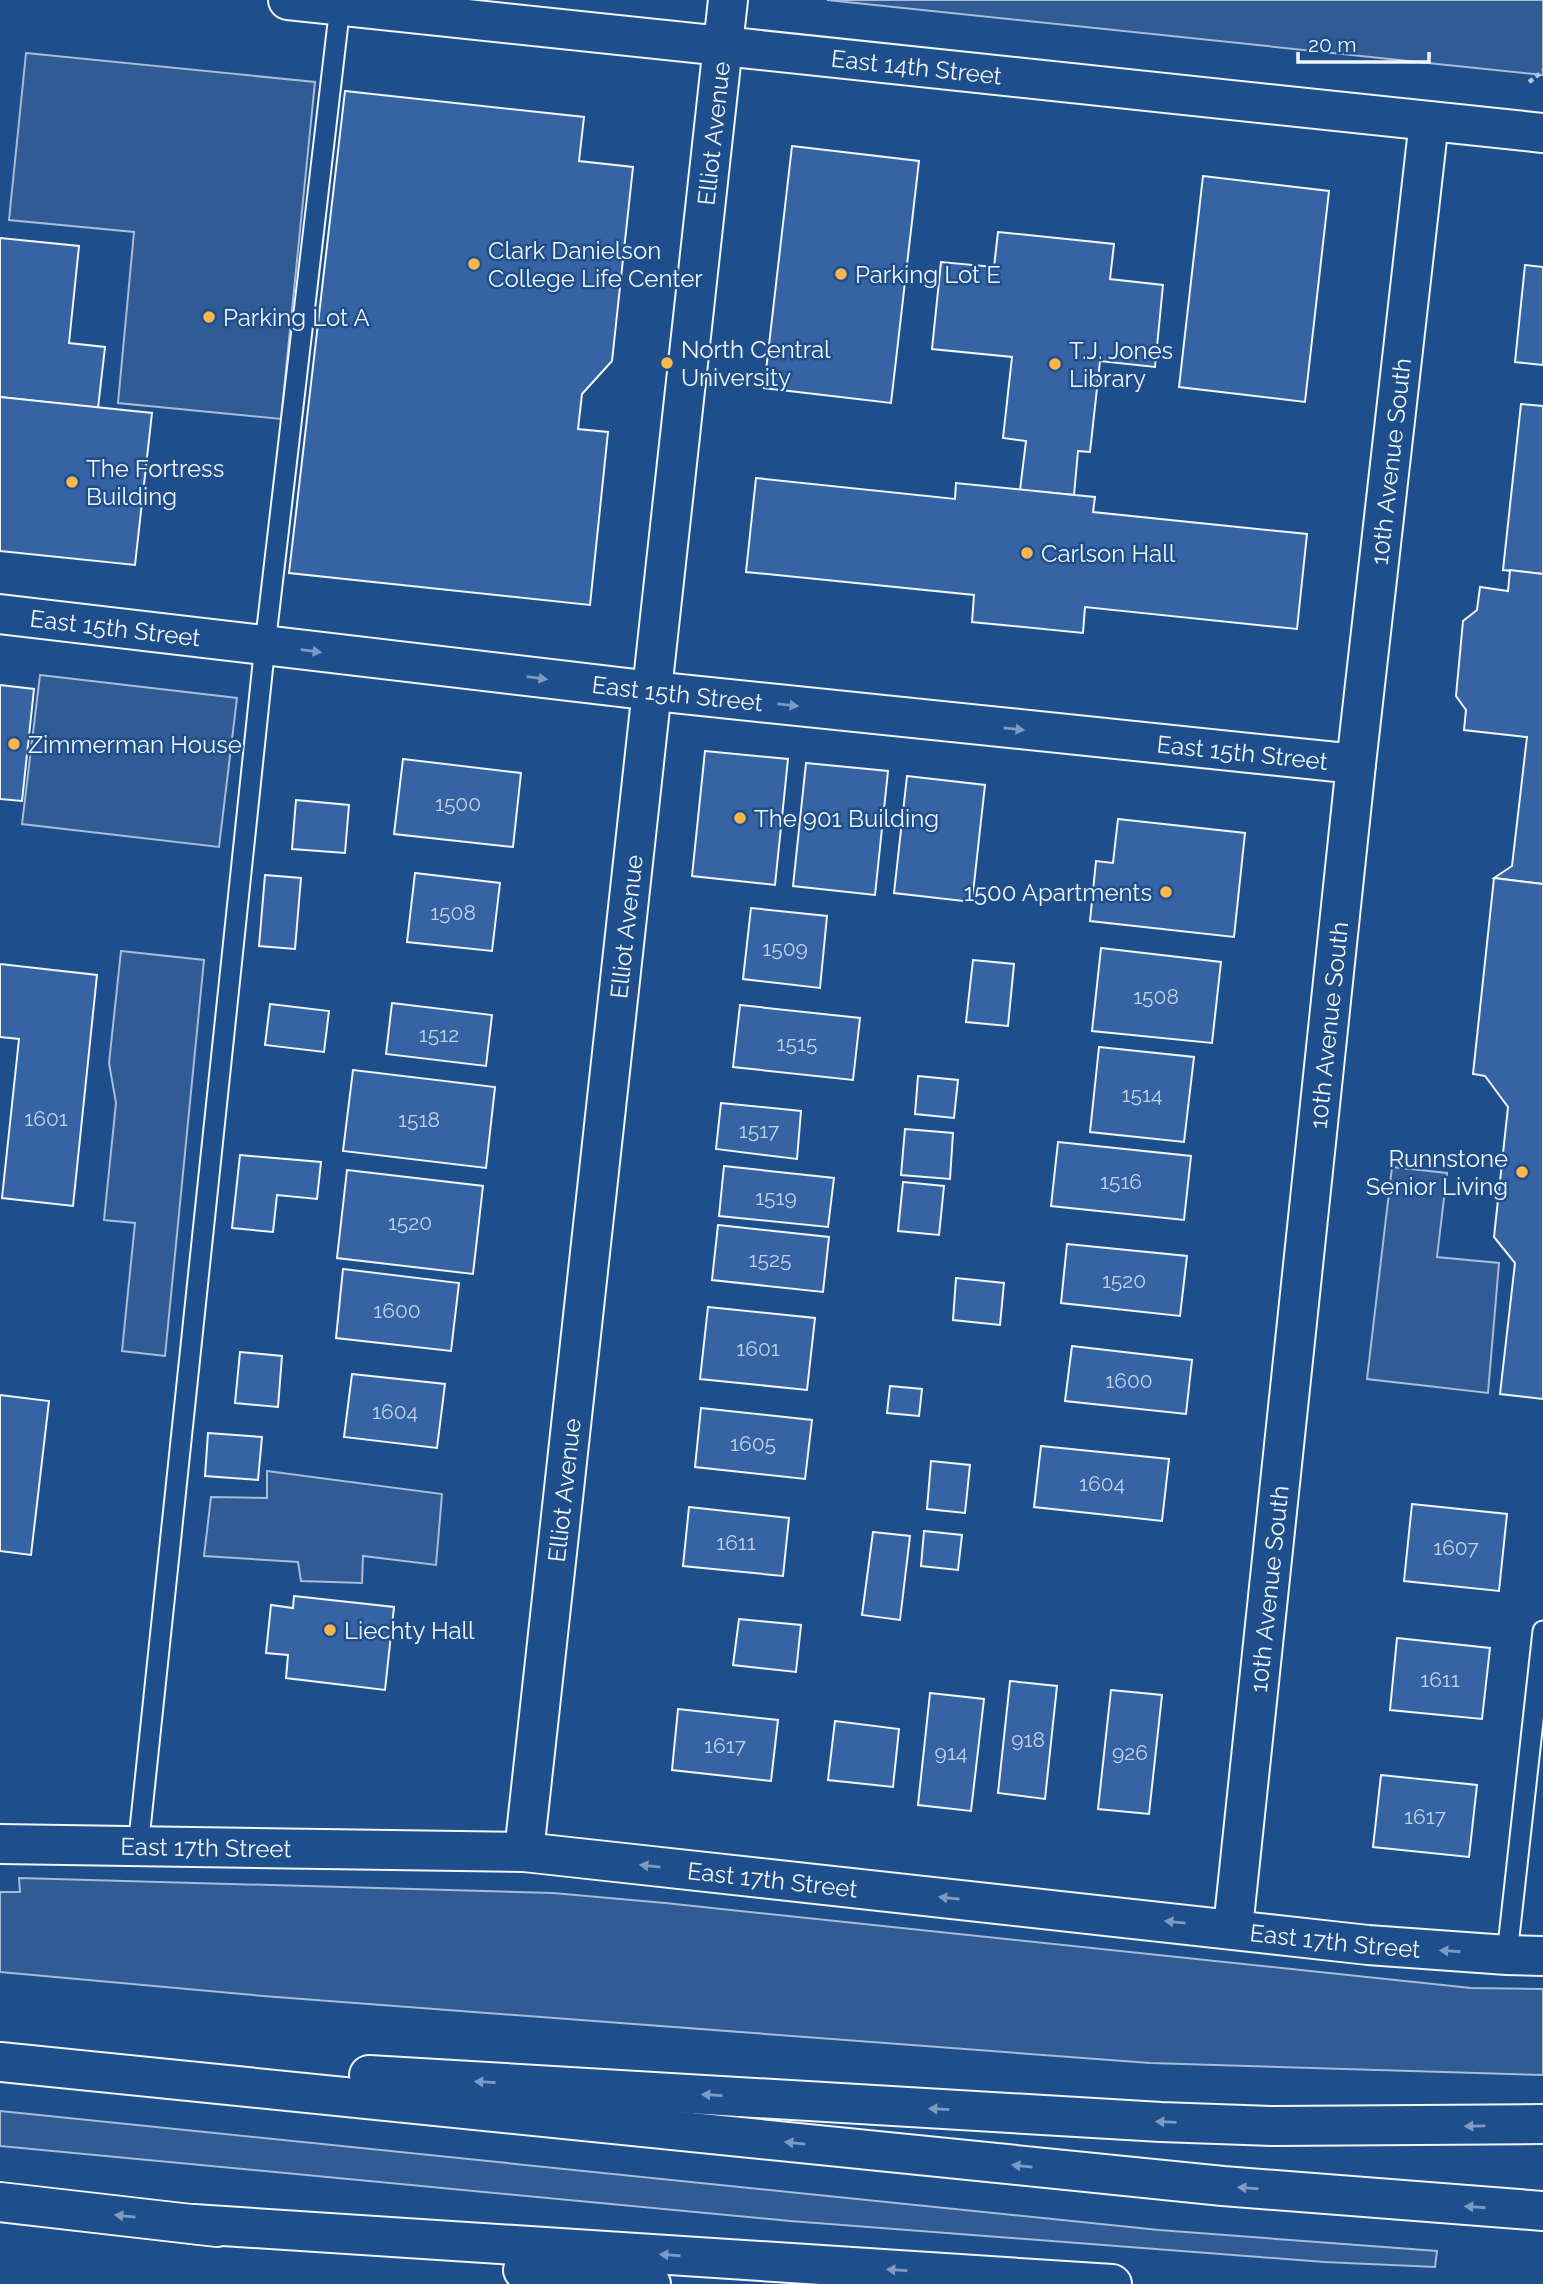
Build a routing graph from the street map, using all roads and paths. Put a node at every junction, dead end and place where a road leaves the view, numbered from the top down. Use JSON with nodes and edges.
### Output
{"nodes":[{"id":1,"x":288,"y":0,"type":"edge"},
{"id":2,"x":727,"y":0,"type":"edge"},
{"id":3,"x":340,"y":6,"type":"junction"},
{"id":4,"x":723,"y":46,"type":"junction"},
{"id":5,"x":1543,"y":71,"type":"edge"},
{"id":6,"x":1529,"y":82,"type":"dead end"},
{"id":7,"x":1429,"y":121,"type":"junction"},
{"id":8,"x":1543,"y":133,"type":"edge"},
{"id":9,"x":0,"y":614,"type":"edge"},
{"id":10,"x":265,"y":645,"type":"junction"},
{"id":11,"x":653,"y":691,"type":"junction"},
{"id":12,"x":1356,"y":764,"type":"junction"},
{"id":13,"x":1543,"y":1631,"type":"edge"},
{"id":14,"x":0,"y":1844,"type":"edge"},
{"id":15,"x":138,"y":1848,"type":"junction"},
{"id":16,"x":524,"y":1852,"type":"junction"},
{"id":17,"x":1233,"y":1928,"type":"junction"},
{"id":18,"x":1525,"y":1955,"type":"edge"},
{"id":19,"x":0,"y":2052,"type":"edge"},
{"id":20,"x":0,"y":2062,"type":"edge"},
{"id":21,"x":1543,"y":2124,"type":"edge"},
{"id":22,"x":0,"y":2202,"type":"edge"},
{"id":23,"x":1543,"y":2211,"type":"edge"},
{"id":24,"x":193,"y":2224,"type":"junction"},
{"id":25,"x":651,"y":2284,"type":"edge"},
{"id":26,"x":1112,"y":2284,"type":"edge"}],
"edges":[{"from":1,"to":3,"type":"main road","name":"East 14th Street"},
{"from":2,"to":4,"type":"main road","name":"Elliot Avenue"},
{"from":3,"to":4,"type":"main road","name":"East 14th Street"},
{"from":3,"to":10,"type":"lane"},
{"from":4,"to":7,"type":"main road","name":"East 14th Street"},
{"from":4,"to":11,"type":"main road","name":"Elliot Avenue"},
{"from":5,"to":6,"type":"path"},
{"from":7,"to":8,"type":"main road","name":"East 14th Street"},
{"from":7,"to":12,"type":"main road","name":"10th Avenue South"},
{"from":9,"to":10,"type":"main road","name":"East 15th Street"},
{"from":10,"to":11,"type":"main road","name":"East 15th Street","one_way":true},
{"from":10,"to":15,"type":"lane"},
{"from":11,"to":12,"type":"main road","name":"East 15th Street","one_way":true},
{"from":11,"to":16,"type":"main road","name":"Elliot Avenue"},
{"from":12,"to":17,"type":"main road","name":"10th Avenue South"},
{"from":13,"to":18,"type":"lane"},
{"from":14,"to":15,"type":"main road","name":"East 17th Street"},
{"from":15,"to":16,"type":"main road","name":"East 17th Street"},
{"from":17,"to":16,"type":"main road","name":"East 17th Street","one_way":true},
{"from":18,"to":17,"type":"main road","name":"East 17th Street","one_way":true},
{"from":21,"to":19,"type":"main road","one_way":true},
{"from":23,"to":20,"type":"main road","one_way":true},
{"from":24,"to":22,"type":"main road","one_way":true},
{"from":24,"to":25,"type":"main road"},
{"from":26,"to":24,"type":"main road","one_way":true}]}
